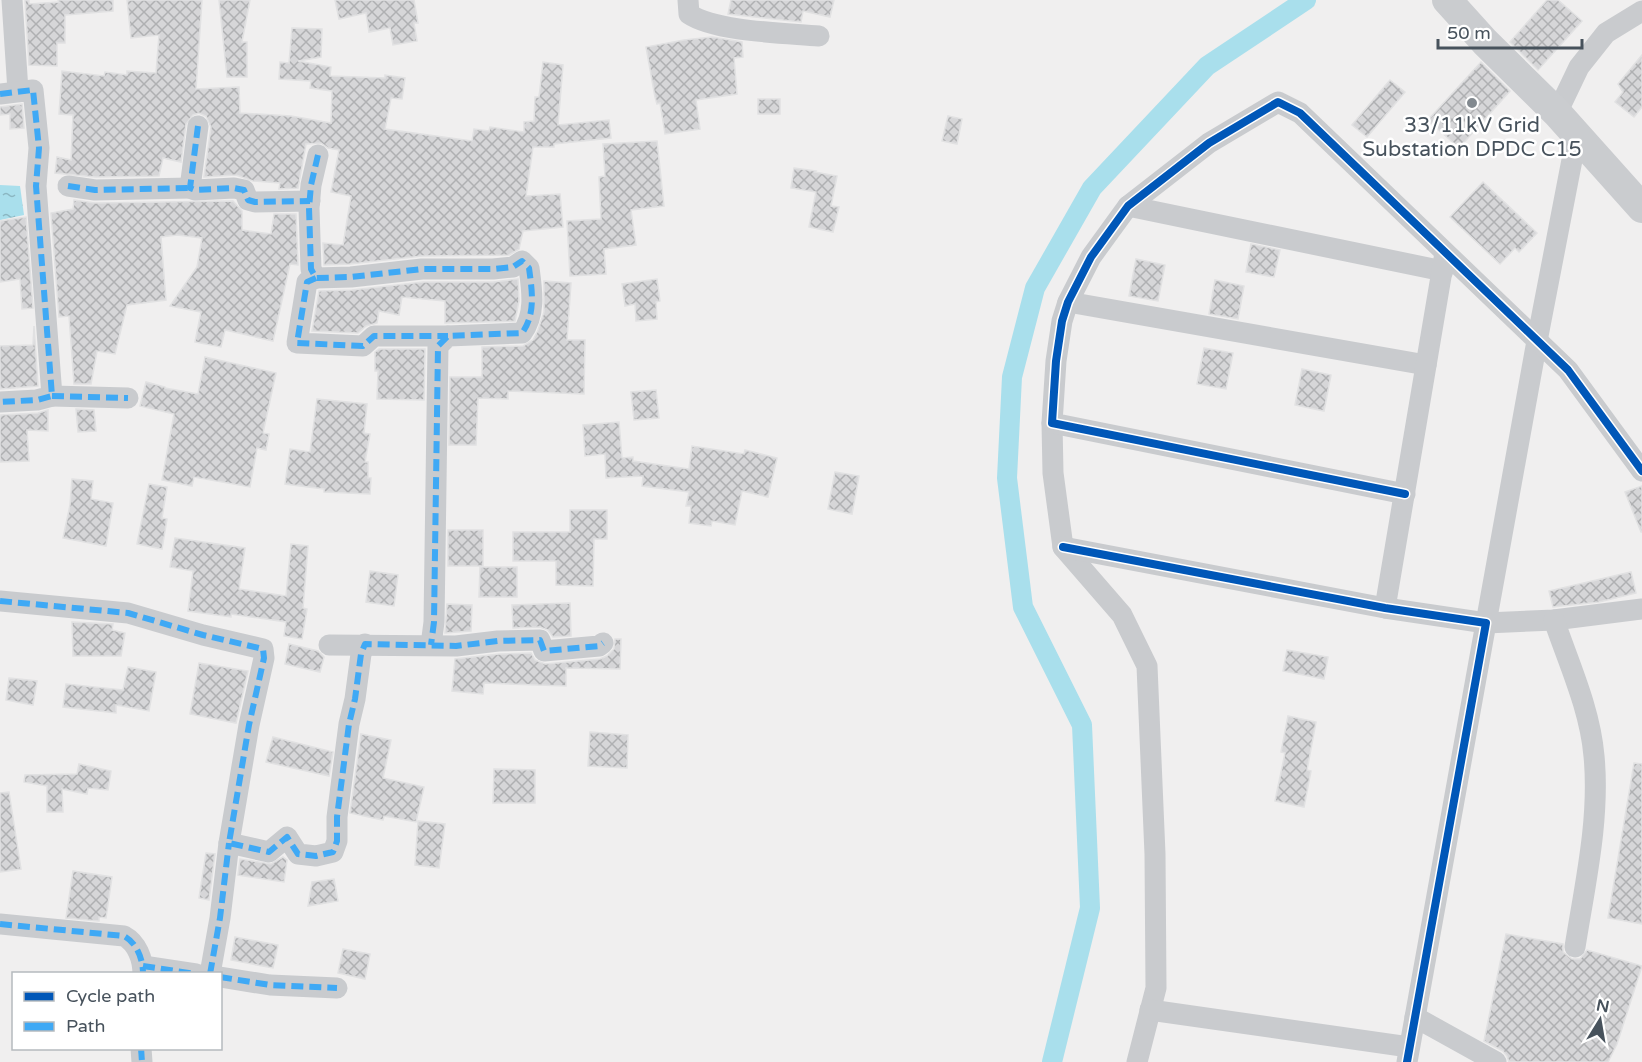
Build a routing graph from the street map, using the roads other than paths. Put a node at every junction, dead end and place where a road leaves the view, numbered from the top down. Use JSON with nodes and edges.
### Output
{"nodes":[{"id":1,"x":12,"y":0,"type":"edge"},
{"id":2,"x":688,"y":0,"type":"edge"},
{"id":3,"x":1447,"y":0,"type":"edge"},
{"id":4,"x":1642,"y":11,"type":"edge"},
{"id":5,"x":819,"y":36,"type":"dead end"},
{"id":6,"x":9,"y":93,"type":"edge"},
{"id":7,"x":1557,"y":113,"type":"junction"},
{"id":8,"x":198,"y":126,"type":"dead end"},
{"id":9,"x":1576,"y":134,"type":"junction"},
{"id":10,"x":318,"y":155,"type":"dead end"},
{"id":11,"x":68,"y":186,"type":"dead end"},
{"id":12,"x":190,"y":188,"type":"junction"},
{"id":13,"x":310,"y":201,"type":"junction"},
{"id":14,"x":1128,"y":206,"type":"junction"},
{"id":15,"x":1642,"y":208,"type":"edge"},
{"id":16,"x":1444,"y":262,"type":"junction"},
{"id":17,"x":316,"y":278,"type":"junction"},
{"id":18,"x":1068,"y":302,"type":"junction"},
{"id":19,"x":448,"y":336,"type":"junction"},
{"id":20,"x":1537,"y":341,"type":"junction"},
{"id":21,"x":1426,"y":365,"type":"junction"},
{"id":22,"x":52,"y":396,"type":"junction"},
{"id":23,"x":128,"y":398,"type":"dead end"},
{"id":24,"x":0,"y":402,"type":"edge"},
{"id":25,"x":1052,"y":423,"type":"junction"},
{"id":26,"x":1642,"y":471,"type":"edge"},
{"id":27,"x":1405,"y":494,"type":"junction"},
{"id":28,"x":1063,"y":547,"type":"junction"},
{"id":29,"x":0,"y":601,"type":"edge"},
{"id":30,"x":1385,"y":608,"type":"junction"},
{"id":31,"x":1642,"y":609,"type":"edge"},
{"id":32,"x":1554,"y":620,"type":"junction"},
{"id":33,"x":1486,"y":623,"type":"junction"},
{"id":34,"x":603,"y":643,"type":"dead end"},
{"id":35,"x":365,"y":644,"type":"junction"},
{"id":36,"x":329,"y":645,"type":"dead end"},
{"id":37,"x":431,"y":645,"type":"junction"},
{"id":38,"x":229,"y":843,"type":"junction"},
{"id":39,"x":0,"y":924,"type":"edge"},
{"id":40,"x":1575,"y":947,"type":"dead end"},
{"id":41,"x":143,"y":970,"type":"edge"},
{"id":42,"x":170,"y":972,"type":"edge"},
{"id":43,"x":210,"y":972,"type":"edge"},
{"id":44,"x":222,"y":977,"type":"edge"},
{"id":45,"x":337,"y":988,"type":"dead end"},
{"id":46,"x":1150,"y":1010,"type":"junction"},
{"id":47,"x":1415,"y":1017,"type":"junction"},
{"id":48,"x":1408,"y":1055,"type":"edge"},
{"id":49,"x":1137,"y":1062,"type":"edge"},
{"id":50,"x":1496,"y":1062,"type":"edge"}],
"edges":[{"from":1,"to":6,"type":"street"},
{"from":2,"to":5,"type":"street"},
{"from":3,"to":7,"type":"street"},
{"from":4,"to":7,"type":"street"},
{"from":6,"to":22,"type":"street"},
{"from":7,"to":9,"type":"street"},
{"from":8,"to":12,"type":"street"},
{"from":9,"to":15,"type":"street"},
{"from":9,"to":20,"type":"street"},
{"from":10,"to":13,"type":"street"},
{"from":11,"to":12,"type":"street"},
{"from":12,"to":13,"type":"street"},
{"from":13,"to":17,"type":"street"},
{"from":14,"to":16,"type":"street"},
{"from":14,"to":16,"type":"street"},
{"from":14,"to":18,"type":"street"},
{"from":16,"to":20,"type":"street"},
{"from":16,"to":21,"type":"street"},
{"from":17,"to":19,"type":"street"},
{"from":17,"to":19,"type":"street"},
{"from":18,"to":21,"type":"street"},
{"from":18,"to":25,"type":"street"},
{"from":19,"to":37,"type":"street"},
{"from":20,"to":26,"type":"street"},
{"from":20,"to":33,"type":"street"},
{"from":21,"to":27,"type":"street"},
{"from":22,"to":23,"type":"street"},
{"from":22,"to":24,"type":"street"},
{"from":25,"to":27,"type":"street"},
{"from":25,"to":28,"type":"street"},
{"from":27,"to":30,"type":"street"},
{"from":28,"to":30,"type":"street"},
{"from":28,"to":46,"type":"street"},
{"from":29,"to":38,"type":"street"},
{"from":30,"to":33,"type":"street"},
{"from":31,"to":32,"type":"street"},
{"from":32,"to":33,"type":"street"},
{"from":32,"to":40,"type":"street"},
{"from":33,"to":47,"type":"street"},
{"from":34,"to":37,"type":"street"},
{"from":35,"to":36,"type":"street"},
{"from":35,"to":37,"type":"street"},
{"from":35,"to":38,"type":"street"},
{"from":38,"to":43,"type":"street"},
{"from":39,"to":41,"type":"street"},
{"from":41,"to":42,"type":"street"},
{"from":44,"to":45,"type":"street"},
{"from":46,"to":48,"type":"street"},
{"from":46,"to":49,"type":"street"},
{"from":47,"to":48,"type":"street"},
{"from":47,"to":50,"type":"street"}]}
